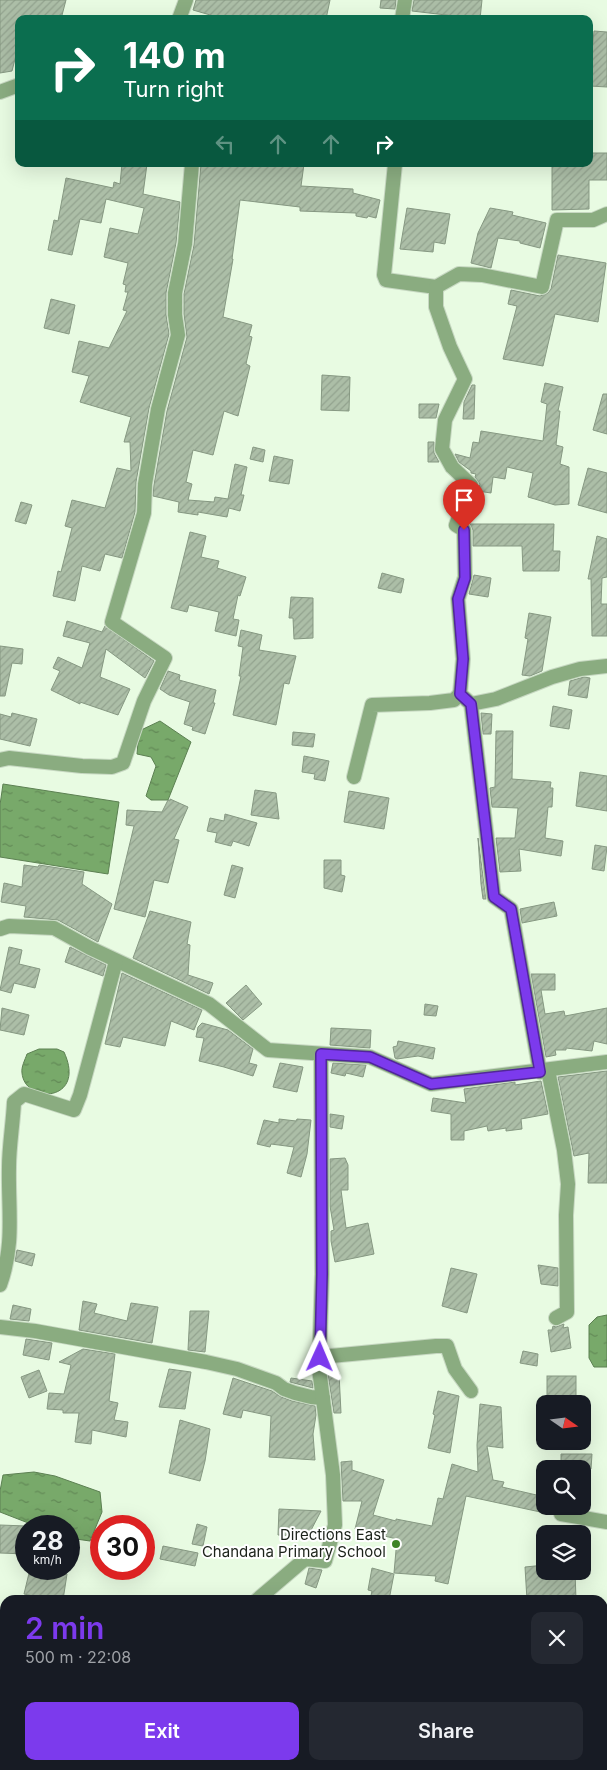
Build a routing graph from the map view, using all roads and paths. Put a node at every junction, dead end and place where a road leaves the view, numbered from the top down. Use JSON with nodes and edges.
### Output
{"nodes":[{"id":1,"x":186,"y":0,"type":"edge"},
{"id":2,"x":405,"y":0,"type":"edge"},
{"id":3,"x":180,"y":15,"type":"edge"},
{"id":4,"x":403,"y":15,"type":"edge"},
{"id":5,"x":15,"y":86,"type":"edge"},
{"id":6,"x":0,"y":92,"type":"edge"},
{"id":7,"x":192,"y":167,"type":"edge"},
{"id":8,"x":394,"y":167,"type":"edge"},
{"id":9,"x":607,"y":214,"type":"edge"},
{"id":10,"x":436,"y":288,"type":"junction"},
{"id":11,"x":607,"y":666,"type":"edge"},
{"id":12,"x":460,"y":694,"type":"junction"},
{"id":13,"x":471,"y":704,"type":"junction"},
{"id":14,"x":0,"y":760,"type":"edge"},
{"id":15,"x":354,"y":777,"type":"dead end"},
{"id":16,"x":0,"y":929,"type":"edge"},
{"id":17,"x":116,"y":961,"type":"junction"},
{"id":18,"x":321,"y":1054,"type":"junction"},
{"id":19,"x":607,"y":1062,"type":"edge"},
{"id":20,"x":544,"y":1071,"type":"junction"},
{"id":21,"x":0,"y":1285,"type":"edge"},
{"id":22,"x":556,"y":1318,"type":"dead end"},
{"id":23,"x":0,"y":1327,"type":"edge"},
{"id":24,"x":320,"y":1357,"type":"junction"},
{"id":25,"x":471,"y":1391,"type":"dead end"},
{"id":26,"x":323,"y":1398,"type":"junction"},
{"id":27,"x":567,"y":1515,"type":"edge"},
{"id":28,"x":607,"y":1522,"type":"edge"},
{"id":29,"x":264,"y":1595,"type":"edge"}],
"edges":[{"from":1,"to":3,"type":"street"},
{"from":2,"to":4,"type":"street"},
{"from":5,"to":6,"type":"street"},
{"from":7,"to":14,"type":"street"},
{"from":8,"to":10,"type":"street"},
{"from":9,"to":10,"type":"street"},
{"from":10,"to":12,"type":"street"},
{"from":11,"to":13,"type":"street"},
{"from":12,"to":13,"type":"street"},
{"from":12,"to":15,"type":"street"},
{"from":13,"to":20,"type":"street"},
{"from":16,"to":17,"type":"street"},
{"from":17,"to":18,"type":"street"},
{"from":17,"to":21,"type":"street"},
{"from":18,"to":20,"type":"street"},
{"from":18,"to":24,"type":"street"},
{"from":19,"to":20,"type":"street"},
{"from":20,"to":22,"type":"street"},
{"from":23,"to":26,"type":"street"},
{"from":24,"to":25,"type":"street"},
{"from":24,"to":26,"type":"street"},
{"from":26,"to":29,"type":"street"},
{"from":27,"to":28,"type":"street"}]}
